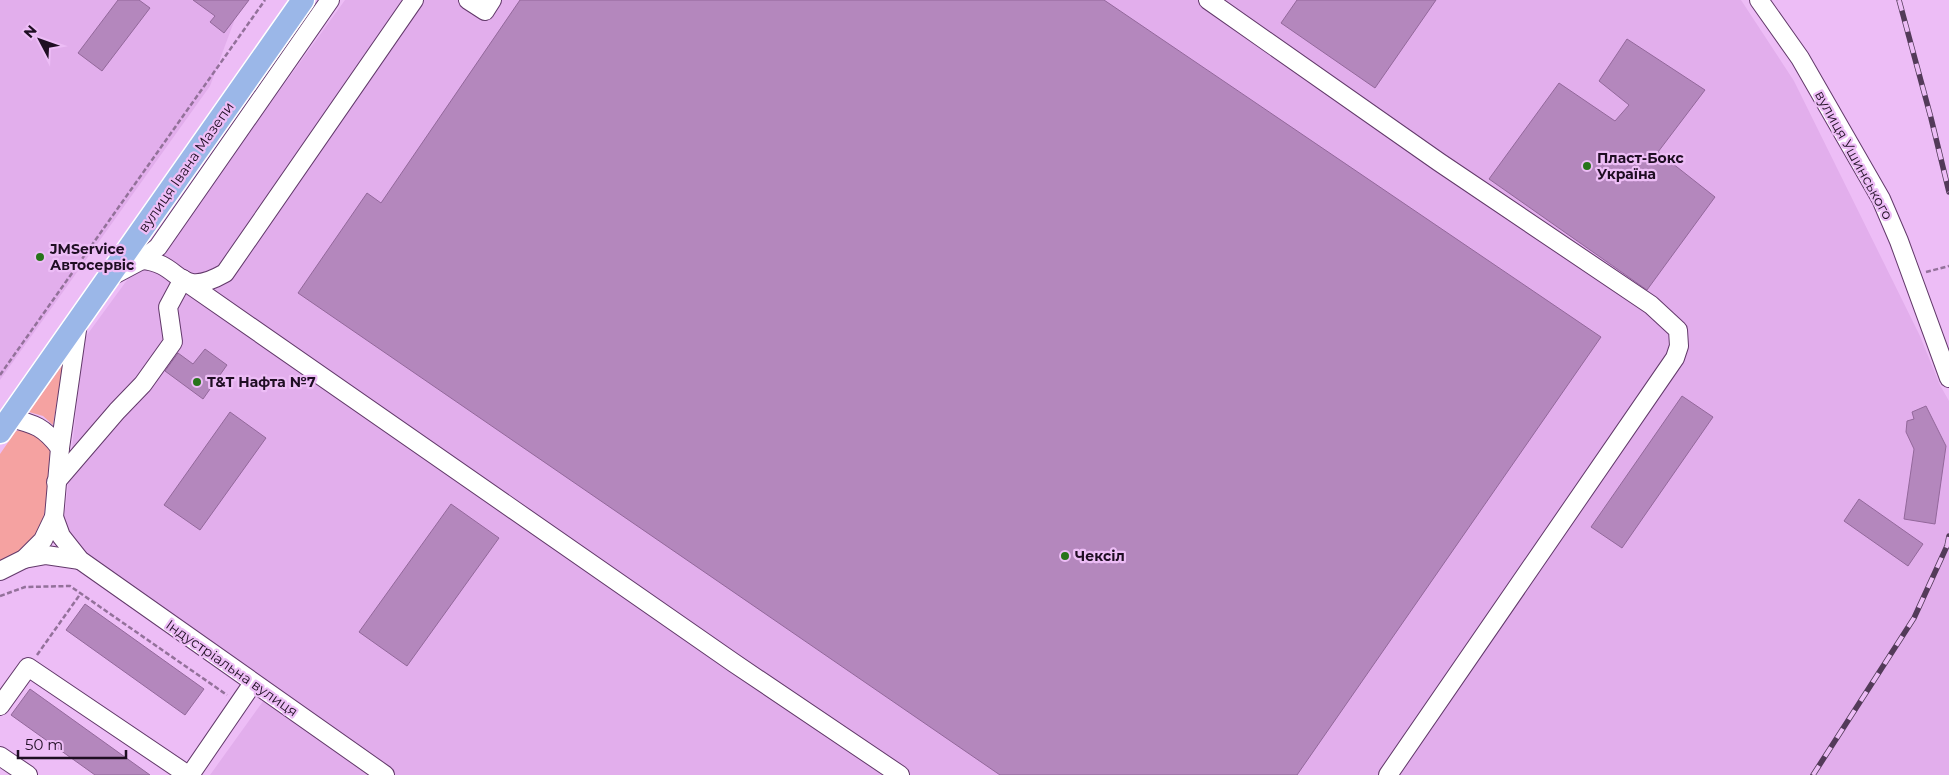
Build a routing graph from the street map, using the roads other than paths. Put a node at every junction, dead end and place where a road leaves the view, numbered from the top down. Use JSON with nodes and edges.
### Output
{"nodes":[{"id":1,"x":289,"y":0,"type":"edge"},
{"id":2,"x":303,"y":0,"type":"edge"},
{"id":3,"x":330,"y":0,"type":"edge"},
{"id":4,"x":414,"y":0,"type":"edge"},
{"id":5,"x":468,"y":0,"type":"edge"},
{"id":6,"x":492,"y":0,"type":"edge"},
{"id":7,"x":1208,"y":0,"type":"edge"},
{"id":8,"x":1759,"y":0,"type":"edge"},
{"id":9,"x":280,"y":34,"type":"junction"},
{"id":10,"x":159,"y":255,"type":"junction"},
{"id":11,"x":110,"y":277,"type":"junction"},
{"id":12,"x":186,"y":282,"type":"junction"},
{"id":13,"x":78,"y":321,"type":"junction"},
{"id":14,"x":1949,"y":378,"type":"edge"},
{"id":15,"x":5,"y":425,"type":"edge"},
{"id":16,"x":60,"y":448,"type":"junction"},
{"id":17,"x":56,"y":482,"type":"junction"},
{"id":18,"x":54,"y":517,"type":"junction"},
{"id":19,"x":24,"y":559,"type":"junction"},
{"id":20,"x":80,"y":560,"type":"junction"},
{"id":21,"x":0,"y":571,"type":"edge"},
{"id":22,"x":254,"y":683,"type":"junction"},
{"id":23,"x":0,"y":706,"type":"edge"},
{"id":24,"x":0,"y":756,"type":"edge"},
{"id":25,"x":28,"y":775,"type":"edge"},
{"id":26,"x":189,"y":775,"type":"edge"},
{"id":27,"x":385,"y":775,"type":"edge"},
{"id":28,"x":900,"y":775,"type":"edge"},
{"id":29,"x":1388,"y":775,"type":"edge"}],
"edges":[{"from":1,"to":9,"type":"street"},
{"from":2,"to":9,"type":"main road","name":"вулиця Івана Мазепи"},
{"from":3,"to":10,"type":"street"},
{"from":4,"to":12,"type":"street"},
{"from":5,"to":6,"type":"street"},
{"from":7,"to":29,"type":"street"},
{"from":8,"to":14,"type":"street","name":"вулиця Ушинського"},
{"from":9,"to":11,"type":"main road","name":"вулиця Івана Мазепи"},
{"from":10,"to":11,"type":"street"},
{"from":10,"to":12,"type":"street"},
{"from":11,"to":13,"type":"main road","name":"вулиця Івана Мазепи"},
{"from":12,"to":17,"type":"street"},
{"from":12,"to":28,"type":"street"},
{"from":13,"to":15,"type":"main road","name":"вулиця Івана Мазепи"},
{"from":13,"to":16,"type":"street"},
{"from":15,"to":16,"type":"street"},
{"from":16,"to":17,"type":"street"},
{"from":17,"to":18,"type":"street"},
{"from":18,"to":19,"type":"street"},
{"from":18,"to":20,"type":"street","name":"Індустріальна вулиця"},
{"from":19,"to":20,"type":"street","name":"Індустріальна вулиця"},
{"from":19,"to":21,"type":"street"},
{"from":20,"to":22,"type":"street","name":"Індустріальна вулиця"},
{"from":22,"to":26,"type":"street"},
{"from":22,"to":27,"type":"street","name":"Індустріальна вулиця"},
{"from":23,"to":26,"type":"street"},
{"from":24,"to":25,"type":"street"}]}
